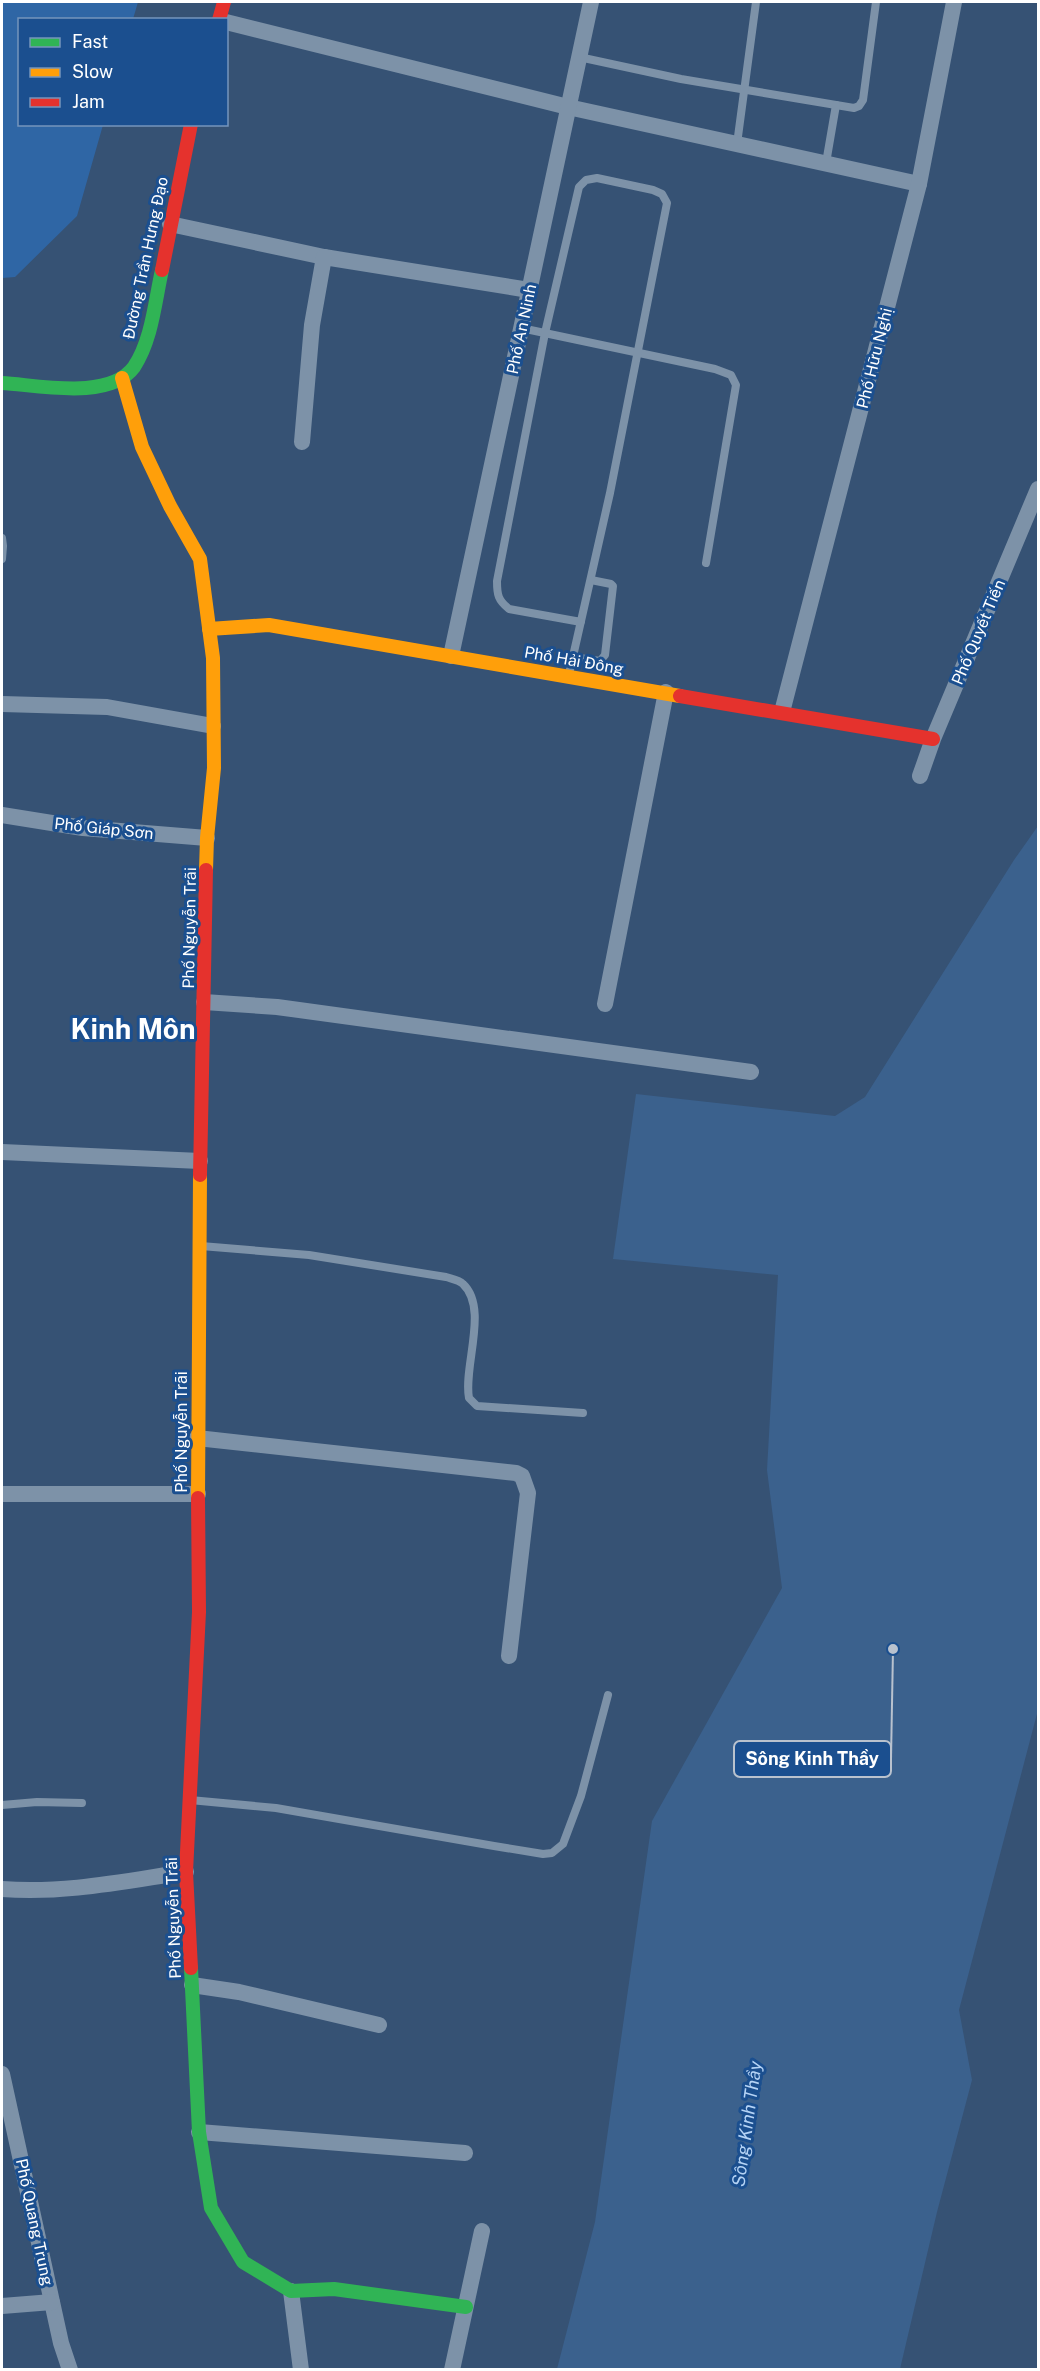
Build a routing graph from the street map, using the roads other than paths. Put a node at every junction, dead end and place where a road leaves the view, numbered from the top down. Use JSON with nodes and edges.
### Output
{"nodes":[{"id":1,"x":224,"y":2,"type":"edge"},
{"id":2,"x":591,"y":2,"type":"edge"},
{"id":3,"x":756,"y":2,"type":"edge"},
{"id":4,"x":876,"y":2,"type":"edge"},
{"id":5,"x":954,"y":2,"type":"edge"},
{"id":6,"x":220,"y":18,"type":"edge"},
{"id":7,"x":228,"y":22,"type":"edge"},
{"id":8,"x":579,"y":57,"type":"junction"},
{"id":9,"x":746,"y":90,"type":"junction"},
{"id":10,"x":836,"y":105,"type":"junction"},
{"id":11,"x":568,"y":107,"type":"junction"},
{"id":12,"x":191,"y":126,"type":"edge"},
{"id":13,"x":737,"y":144,"type":"junction"},
{"id":14,"x":826,"y":163,"type":"junction"},
{"id":15,"x":919,"y":184,"type":"junction"},
{"id":16,"x":170,"y":224,"type":"junction"},
{"id":17,"x":324,"y":257,"type":"junction"},
{"id":18,"x":529,"y":290,"type":"junction"},
{"id":19,"x":521,"y":328,"type":"junction"},
{"id":20,"x":545,"y":333,"type":"junction"},
{"id":21,"x":639,"y":353,"type":"junction"},
{"id":22,"x":122,"y":378,"type":"junction"},
{"id":23,"x":2,"y":383,"type":"edge"},
{"id":24,"x":302,"y":442,"type":"dead end"},
{"id":25,"x":1038,"y":489,"type":"edge"},
{"id":26,"x":2,"y":538,"type":"edge"},
{"id":27,"x":2,"y":559,"type":"edge"},
{"id":28,"x":706,"y":563,"type":"dead end"},
{"id":29,"x":591,"y":580,"type":"junction"},
{"id":30,"x":581,"y":622,"type":"junction"},
{"id":31,"x":209,"y":628,"type":"junction"},
{"id":32,"x":451,"y":656,"type":"junction"},
{"id":33,"x":573,"y":657,"type":"junction"},
{"id":34,"x":568,"y":676,"type":"junction"},
{"id":35,"x":666,"y":692,"type":"junction"},
{"id":36,"x":2,"y":705,"type":"edge"},
{"id":37,"x":782,"y":712,"type":"junction"},
{"id":38,"x":213,"y":726,"type":"junction"},
{"id":39,"x":933,"y":739,"type":"junction"},
{"id":40,"x":920,"y":776,"type":"dead end"},
{"id":41,"x":2,"y":815,"type":"edge"},
{"id":42,"x":207,"y":838,"type":"junction"},
{"id":43,"x":204,"y":1002,"type":"junction"},
{"id":44,"x":605,"y":1004,"type":"dead end"},
{"id":45,"x":751,"y":1072,"type":"dead end"},
{"id":46,"x":2,"y":1152,"type":"edge"},
{"id":47,"x":201,"y":1161,"type":"junction"},
{"id":48,"x":200,"y":1246,"type":"junction"},
{"id":49,"x":583,"y":1413,"type":"dead end"},
{"id":50,"x":197,"y":1438,"type":"junction"},
{"id":51,"x":2,"y":1494,"type":"edge"},
{"id":52,"x":198,"y":1494,"type":"junction"},
{"id":53,"x":509,"y":1656,"type":"dead end"},
{"id":54,"x":609,"y":1695,"type":"dead end"},
{"id":55,"x":190,"y":1800,"type":"junction"},
{"id":56,"x":82,"y":1803,"type":"dead end"},
{"id":57,"x":2,"y":1805,"type":"edge"},
{"id":58,"x":186,"y":1872,"type":"junction"},
{"id":59,"x":2,"y":1889,"type":"edge"},
{"id":60,"x":192,"y":1985,"type":"junction"},
{"id":61,"x":379,"y":2025,"type":"dead end"},
{"id":62,"x":2,"y":2074,"type":"edge"},
{"id":63,"x":199,"y":2132,"type":"junction"},
{"id":64,"x":465,"y":2153,"type":"dead end"},
{"id":65,"x":482,"y":2231,"type":"dead end"},
{"id":66,"x":291,"y":2291,"type":"junction"},
{"id":67,"x":52,"y":2302,"type":"junction"},
{"id":68,"x":2,"y":2306,"type":"edge"},
{"id":69,"x":466,"y":2307,"type":"junction"},
{"id":70,"x":70,"y":2370,"type":"edge"},
{"id":71,"x":301,"y":2370,"type":"edge"},
{"id":72,"x":452,"y":2370,"type":"edge"}],
"edges":[{"from":1,"to":6,"type":"street"},
{"from":2,"to":8,"type":"street","name":"Phố An Ninh"},
{"from":3,"to":9,"type":"lane"},
{"from":4,"to":10,"type":"lane"},
{"from":5,"to":15,"type":"street","name":"Phố Hữu Nghị"},
{"from":7,"to":11,"type":"street"},
{"from":8,"to":9,"type":"lane"},
{"from":8,"to":11,"type":"street","name":"Phố An Ninh"},
{"from":9,"to":10,"type":"lane"},
{"from":9,"to":13,"type":"lane"},
{"from":10,"to":14,"type":"lane"},
{"from":11,"to":13,"type":"street"},
{"from":11,"to":18,"type":"street","name":"Phố An Ninh"},
{"from":12,"to":16,"type":"street","name":"Đường Trần Hưng Đạo"},
{"from":13,"to":14,"type":"street"},
{"from":14,"to":15,"type":"street"},
{"from":15,"to":37,"type":"street","name":"Phố Hữu Nghị"},
{"from":16,"to":17,"type":"street"},
{"from":16,"to":22,"type":"street","name":"Đường Trần Hưng Đạo"},
{"from":17,"to":18,"type":"street"},
{"from":17,"to":24,"type":"street"},
{"from":18,"to":19,"type":"street","name":"Phố An Ninh"},
{"from":19,"to":20,"type":"lane"},
{"from":19,"to":32,"type":"street","name":"Phố An Ninh"},
{"from":20,"to":21,"type":"lane"},
{"from":20,"to":21,"type":"lane"},
{"from":20,"to":30,"type":"lane"},
{"from":21,"to":28,"type":"lane"},
{"from":21,"to":29,"type":"lane"},
{"from":22,"to":23,"type":"street"},
{"from":22,"to":31,"type":"street","name":"Phố Nguyễn Trãi"},
{"from":25,"to":39,"type":"street","name":"Phố Quyết Tiến"},
{"from":26,"to":27,"type":"lane"},
{"from":29,"to":30,"type":"lane"},
{"from":29,"to":33,"type":"lane"},
{"from":30,"to":33,"type":"lane"},
{"from":31,"to":32,"type":"street","name":"Phố Hải Đông"},
{"from":31,"to":38,"type":"street","name":"Phố Nguyễn Trãi"},
{"from":32,"to":34,"type":"street","name":"Phố Hải Đông"},
{"from":33,"to":34,"type":"lane"},
{"from":34,"to":35,"type":"street","name":"Phố Hải Đông"},
{"from":35,"to":37,"type":"street","name":"Phố Hải Đông"},
{"from":35,"to":44,"type":"street"},
{"from":36,"to":38,"type":"street"},
{"from":37,"to":39,"type":"street","name":"Phố Hải Đông"},
{"from":38,"to":42,"type":"street","name":"Phố Nguyễn Trãi"},
{"from":39,"to":40,"type":"street","name":"Phố Quyết Tiến"},
{"from":41,"to":42,"type":"street","name":"Phố Giáp Sơn"},
{"from":42,"to":43,"type":"street","name":"Phố Nguyễn Trãi"},
{"from":43,"to":45,"type":"street"},
{"from":43,"to":47,"type":"street","name":"Phố Nguyễn Trãi"},
{"from":46,"to":47,"type":"street"},
{"from":47,"to":48,"type":"street","name":"Phố Nguyễn Trãi"},
{"from":48,"to":49,"type":"lane"},
{"from":48,"to":50,"type":"street","name":"Phố Nguyễn Trãi"},
{"from":50,"to":52,"type":"street","name":"Phố Nguyễn Trãi"},
{"from":50,"to":53,"type":"street"},
{"from":51,"to":52,"type":"street"},
{"from":52,"to":55,"type":"street","name":"Phố Nguyễn Trãi"},
{"from":54,"to":55,"type":"lane"},
{"from":55,"to":58,"type":"street","name":"Phố Nguyễn Trãi"},
{"from":56,"to":57,"type":"lane"},
{"from":58,"to":59,"type":"street"},
{"from":58,"to":60,"type":"street","name":"Phố Nguyễn Trãi"},
{"from":60,"to":61,"type":"street"},
{"from":60,"to":63,"type":"street","name":"Phố Nguyễn Trãi"},
{"from":62,"to":67,"type":"street","name":"Phố Quang Trung"},
{"from":63,"to":64,"type":"street"},
{"from":63,"to":66,"type":"street","name":"Phố Nguyễn Trãi"},
{"from":65,"to":69,"type":"street"},
{"from":66,"to":69,"type":"street"},
{"from":66,"to":71,"type":"street"},
{"from":67,"to":68,"type":"street"},
{"from":67,"to":70,"type":"street","name":"Phố Quang Trung"},
{"from":69,"to":72,"type":"street"}]}
